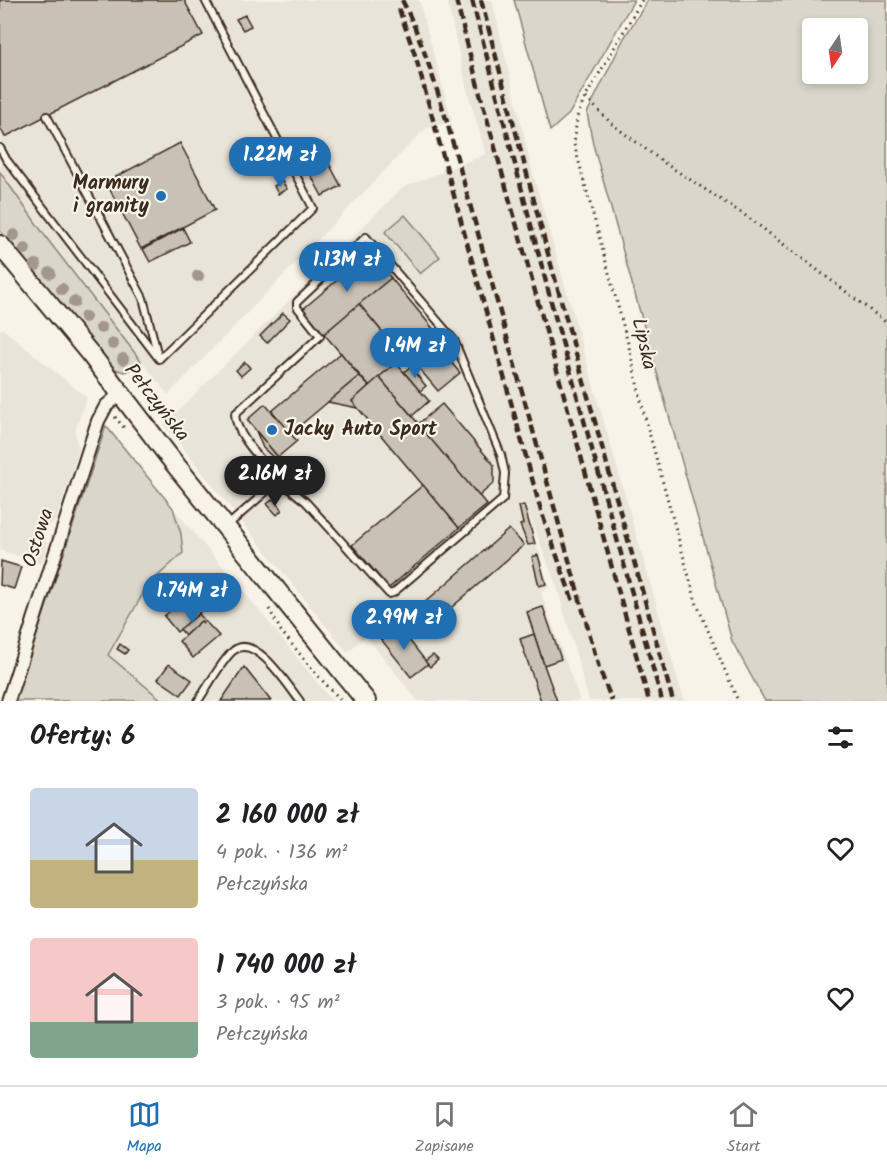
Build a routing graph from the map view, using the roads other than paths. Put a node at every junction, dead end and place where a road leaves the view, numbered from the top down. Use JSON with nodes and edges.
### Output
{"nodes":[{"id":1,"x":205,"y":0,"type":"edge"},
{"id":2,"x":47,"y":116,"type":"dead end"},
{"id":3,"x":0,"y":148,"type":"edge"},
{"id":4,"x":0,"y":245,"type":"edge"},
{"id":5,"x":159,"y":359,"type":"junction"},
{"id":6,"x":113,"y":400,"type":"junction"},
{"id":7,"x":279,"y":480,"type":"junction"},
{"id":8,"x":225,"y":527,"type":"junction"},
{"id":9,"x":8,"y":701,"type":"edge"},
{"id":10,"x":198,"y":701,"type":"edge"},
{"id":11,"x":300,"y":701,"type":"edge"},
{"id":12,"x":366,"y":701,"type":"edge"}],
"edges":[{"from":1,"to":5,"type":"lane"},
{"from":2,"to":5,"type":"lane"},
{"from":3,"to":5,"type":"lane"},
{"from":4,"to":6,"type":"main road","name":"Pełczyńska"},
{"from":6,"to":8,"type":"main road","name":"Pełczyńska"},
{"from":6,"to":9,"type":"street","name":"Ostowa"},
{"from":7,"to":7,"type":"lane"},
{"from":7,"to":8,"type":"lane"},
{"from":8,"to":12,"type":"main road","name":"Pełczyńska"},
{"from":10,"to":11,"type":"lane"}]}
